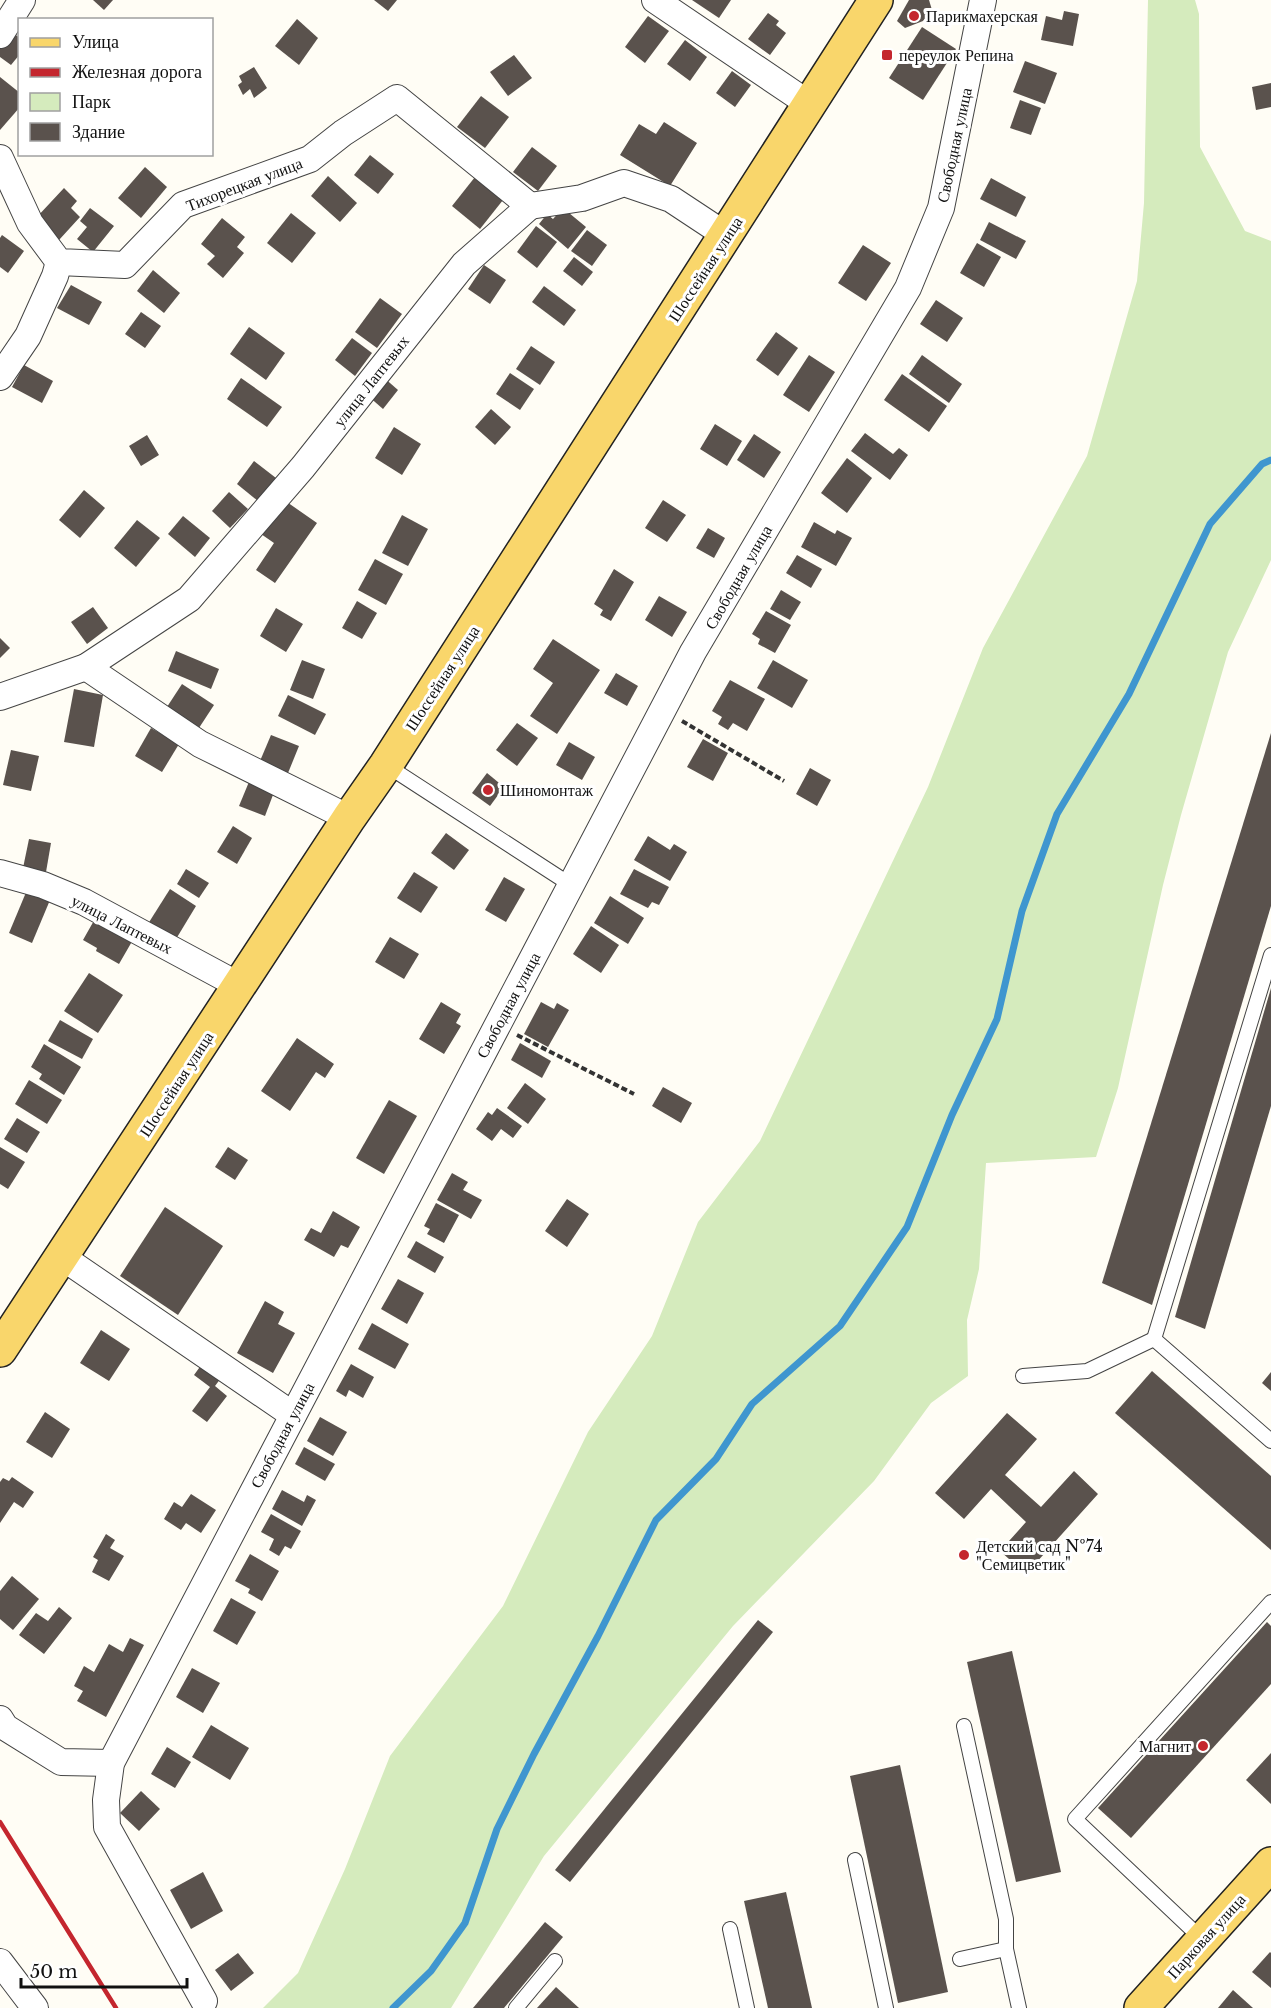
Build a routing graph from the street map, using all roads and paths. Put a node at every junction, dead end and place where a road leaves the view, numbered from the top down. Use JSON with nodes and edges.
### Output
{"nodes":[{"id":1,"x":22,"y":0,"type":"edge"},
{"id":2,"x":655,"y":0,"type":"edge"},
{"id":3,"x":876,"y":0,"type":"edge"},
{"id":4,"x":983,"y":0,"type":"edge"},
{"id":5,"x":0,"y":35,"type":"edge"},
{"id":6,"x":808,"y":104,"type":"junction"},
{"id":7,"x":0,"y":158,"type":"edge"},
{"id":8,"x":530,"y":206,"type":"junction"},
{"id":9,"x":727,"y":236,"type":"junction"},
{"id":10,"x":59,"y":262,"type":"junction"},
{"id":11,"x":0,"y":377,"type":"edge"},
{"id":12,"x":86,"y":667,"type":"junction"},
{"id":13,"x":0,"y":697,"type":"edge"},
{"id":14,"x":663,"y":710,"type":"junction"},
{"id":15,"x":386,"y":765,"type":"junction"},
{"id":16,"x":784,"y":781,"type":"dead end"},
{"id":17,"x":349,"y":818,"type":"junction"},
{"id":18,"x":0,"y":873,"type":"edge"},
{"id":19,"x":571,"y":885,"type":"junction"},
{"id":20,"x":1271,"y":955,"type":"edge"},
{"id":21,"x":240,"y":986,"type":"junction"},
{"id":22,"x":497,"y":1025,"type":"junction"},
{"id":23,"x":634,"y":1094,"type":"dead end"},
{"id":24,"x":62,"y":1257,"type":"junction"},
{"id":25,"x":1154,"y":1339,"type":"junction"},
{"id":26,"x":0,"y":1350,"type":"edge"},
{"id":27,"x":1023,"y":1376,"type":"dead end"},
{"id":28,"x":293,"y":1415,"type":"junction"},
{"id":29,"x":1271,"y":1441,"type":"edge"},
{"id":30,"x":1271,"y":1602,"type":"edge"},
{"id":31,"x":0,"y":1719,"type":"edge"},
{"id":32,"x":964,"y":1726,"type":"dead end"},
{"id":33,"x":111,"y":1762,"type":"junction"},
{"id":34,"x":855,"y":1860,"type":"dead end"},
{"id":35,"x":1271,"y":1864,"type":"edge"},
{"id":36,"x":730,"y":1929,"type":"dead end"},
{"id":37,"x":1203,"y":1940,"type":"junction"},
{"id":38,"x":1006,"y":1949,"type":"junction"},
{"id":39,"x":960,"y":1959,"type":"dead end"},
{"id":40,"x":555,"y":1961,"type":"dead end"},
{"id":41,"x":0,"y":1962,"type":"edge"},
{"id":42,"x":204,"y":2001,"type":"dead end"},
{"id":43,"x":34,"y":2008,"type":"edge"},
{"id":44,"x":516,"y":2008,"type":"edge"},
{"id":45,"x":747,"y":2008,"type":"edge"},
{"id":46,"x":886,"y":2008,"type":"edge"},
{"id":47,"x":1019,"y":2008,"type":"edge"},
{"id":48,"x":1140,"y":2008,"type":"edge"}],
"edges":[{"from":1,"to":5,"type":"street"},
{"from":2,"to":6,"type":"street"},
{"from":3,"to":6,"type":"main road","name":"Шоссейная улица"},
{"from":4,"to":14,"type":"street","name":"Свободная улица"},
{"from":6,"to":9,"type":"main road","name":"Шоссейная улица"},
{"from":7,"to":10,"type":"street"},
{"from":8,"to":9,"type":"street"},
{"from":8,"to":10,"type":"street","name":"Тихорецкая улица"},
{"from":8,"to":12,"type":"street","name":"улица Лаптевых"},
{"from":9,"to":15,"type":"main road","name":"Шоссейная улица"},
{"from":10,"to":11,"type":"street"},
{"from":12,"to":13,"type":"street","name":"улица Лаптевых"},
{"from":12,"to":17,"type":"street"},
{"from":14,"to":16,"type":"path"},
{"from":14,"to":19,"type":"street","name":"Свободная улица"},
{"from":15,"to":17,"type":"main road","name":"Шоссейная улица"},
{"from":15,"to":19,"type":"lane"},
{"from":17,"to":21,"type":"main road","name":"Шоссейная улица"},
{"from":18,"to":21,"type":"street","name":"улица Лаптевых"},
{"from":19,"to":22,"type":"street","name":"Свободная улица"},
{"from":20,"to":25,"type":"lane"},
{"from":21,"to":24,"type":"main road","name":"Шоссейная улица"},
{"from":22,"to":23,"type":"path"},
{"from":22,"to":28,"type":"street","name":"Свободная улица"},
{"from":24,"to":26,"type":"main road","name":"Шоссейная улица"},
{"from":24,"to":28,"type":"street"},
{"from":25,"to":27,"type":"lane"},
{"from":25,"to":29,"type":"lane"},
{"from":28,"to":33,"type":"street","name":"Свободная улица"},
{"from":30,"to":37,"type":"lane"},
{"from":31,"to":33,"type":"street"},
{"from":32,"to":38,"type":"lane"},
{"from":33,"to":42,"type":"street","name":"Свободная улица"},
{"from":34,"to":46,"type":"lane"},
{"from":35,"to":37,"type":"main road","name":"Парковая улица"},
{"from":36,"to":45,"type":"lane"},
{"from":37,"to":48,"type":"main road","name":"Парковая улица"},
{"from":38,"to":39,"type":"lane"},
{"from":38,"to":47,"type":"lane"},
{"from":40,"to":44,"type":"lane"},
{"from":41,"to":43,"type":"street"}]}
